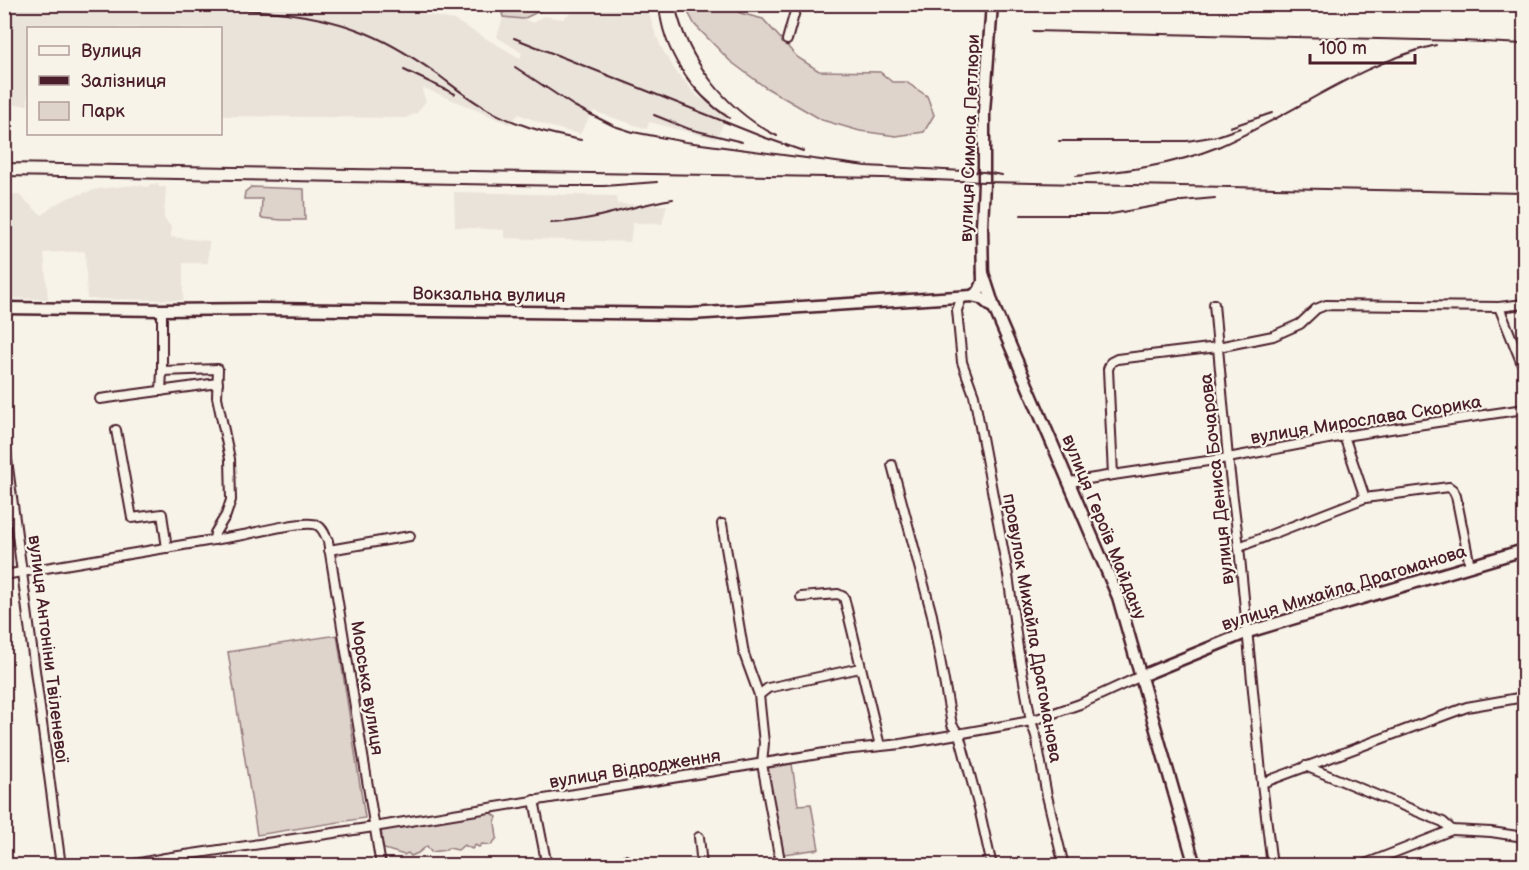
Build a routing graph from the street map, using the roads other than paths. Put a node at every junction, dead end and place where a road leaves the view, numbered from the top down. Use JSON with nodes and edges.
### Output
{"nodes":[{"id":1,"x":797,"y":4,"type":"edge"},
{"id":2,"x":992,"y":4,"type":"edge"},
{"id":3,"x":788,"y":40,"type":"dead end"},
{"id":4,"x":983,"y":273,"type":"junction"},
{"id":5,"x":967,"y":297,"type":"junction"},
{"id":6,"x":1214,"y":303,"type":"dead end"},
{"id":7,"x":1524,"y":304,"type":"edge"},
{"id":8,"x":1499,"y":307,"type":"junction"},
{"id":9,"x":4,"y":308,"type":"edge"},
{"id":10,"x":162,"y":310,"type":"junction"},
{"id":11,"x":995,"y":310,"type":"junction"},
{"id":12,"x":1218,"y":347,"type":"junction"},
{"id":13,"x":1524,"y":369,"type":"edge"},
{"id":14,"x":162,"y":371,"type":"junction"},
{"id":15,"x":218,"y":383,"type":"junction"},
{"id":16,"x":161,"y":391,"type":"junction"},
{"id":17,"x":100,"y":399,"type":"dead end"},
{"id":18,"x":1524,"y":409,"type":"edge"},
{"id":19,"x":116,"y":430,"type":"dead end"},
{"id":20,"x":1344,"y":436,"type":"junction"},
{"id":21,"x":4,"y":437,"type":"edge"},
{"id":22,"x":1228,"y":458,"type":"junction"},
{"id":23,"x":892,"y":465,"type":"dead end"},
{"id":24,"x":1113,"y":475,"type":"junction"},
{"id":25,"x":1070,"y":482,"type":"junction"},
{"id":26,"x":1365,"y":498,"type":"junction"},
{"id":27,"x":722,"y":524,"type":"dead end"},
{"id":28,"x":410,"y":536,"type":"dead end"},
{"id":29,"x":214,"y":540,"type":"junction"},
{"id":30,"x":1239,"y":547,"type":"junction"},
{"id":31,"x":167,"y":548,"type":"junction"},
{"id":32,"x":329,"y":550,"type":"junction"},
{"id":33,"x":1524,"y":550,"type":"edge"},
{"id":34,"x":1470,"y":566,"type":"junction"},
{"id":35,"x":22,"y":573,"type":"junction"},
{"id":36,"x":4,"y":575,"type":"edge"},
{"id":37,"x":801,"y":597,"type":"dead end"},
{"id":38,"x":1248,"y":632,"type":"junction"},
{"id":39,"x":860,"y":668,"type":"junction"},
{"id":40,"x":1141,"y":676,"type":"junction"},
{"id":41,"x":759,"y":695,"type":"junction"},
{"id":42,"x":1524,"y":697,"type":"edge"},
{"id":43,"x":1031,"y":721,"type":"junction"},
{"id":44,"x":959,"y":734,"type":"junction"},
{"id":45,"x":880,"y":746,"type":"junction"},
{"id":46,"x":762,"y":764,"type":"junction"},
{"id":47,"x":1305,"y":766,"type":"junction"},
{"id":48,"x":1262,"y":783,"type":"junction"},
{"id":49,"x":534,"y":800,"type":"junction"},
{"id":50,"x":374,"y":826,"type":"junction"},
{"id":51,"x":1452,"y":830,"type":"junction"},
{"id":52,"x":699,"y":837,"type":"dead end"},
{"id":53,"x":1524,"y":837,"type":"edge"},
{"id":54,"x":61,"y":866,"type":"edge"},
{"id":55,"x":125,"y":866,"type":"edge"},
{"id":56,"x":381,"y":866,"type":"edge"},
{"id":57,"x":547,"y":866,"type":"edge"},
{"id":58,"x":702,"y":866,"type":"edge"},
{"id":59,"x":781,"y":866,"type":"edge"},
{"id":60,"x":992,"y":866,"type":"edge"},
{"id":61,"x":1064,"y":866,"type":"edge"},
{"id":62,"x":1195,"y":866,"type":"edge"},
{"id":63,"x":1272,"y":866,"type":"edge"},
{"id":64,"x":1360,"y":866,"type":"edge"}],
"edges":[{"from":1,"to":3,"type":"street"},
{"from":2,"to":4,"type":"street","name":"вулиця Симона Петлюри"},
{"from":4,"to":5,"type":"street"},
{"from":4,"to":11,"type":"street","name":"вулиця Героїв Майдану"},
{"from":5,"to":10,"type":"street","name":"Вокзальна вулиця"},
{"from":5,"to":11,"type":"street"},
{"from":5,"to":43,"type":"street","name":"провулок Михайла Драгоманова"},
{"from":6,"to":12,"type":"street","name":"вулиця Дениса Бочарова"},
{"from":7,"to":8,"type":"street"},
{"from":8,"to":12,"type":"street"},
{"from":8,"to":13,"type":"street"},
{"from":9,"to":10,"type":"street","name":"Вокзальна вулиця"},
{"from":10,"to":14,"type":"street"},
{"from":11,"to":25,"type":"street","name":"вулиця Героїв Майдану"},
{"from":12,"to":22,"type":"street","name":"вулиця Дениса Бочарова"},
{"from":12,"to":24,"type":"street"},
{"from":14,"to":15,"type":"street"},
{"from":14,"to":16,"type":"street"},
{"from":15,"to":16,"type":"street"},
{"from":15,"to":29,"type":"street"},
{"from":16,"to":17,"type":"street"},
{"from":18,"to":20,"type":"street","name":"вулиця Мирослава Скорика"},
{"from":19,"to":31,"type":"street"},
{"from":20,"to":22,"type":"street","name":"вулиця Мирослава Скорика"},
{"from":20,"to":26,"type":"street"},
{"from":21,"to":35,"type":"street","name":"вулиця Антоніни Твіленевої"},
{"from":22,"to":24,"type":"street","name":"вулиця Мирослава Скорика"},
{"from":22,"to":30,"type":"street","name":"вулиця Дениса Бочарова"},
{"from":23,"to":44,"type":"street"},
{"from":24,"to":25,"type":"street","name":"вулиця Мирослава Скорика"},
{"from":25,"to":40,"type":"street","name":"вулиця Героїв Майдану"},
{"from":26,"to":30,"type":"street"},
{"from":26,"to":34,"type":"street"},
{"from":27,"to":41,"type":"street"},
{"from":28,"to":32,"type":"street"},
{"from":29,"to":31,"type":"street"},
{"from":29,"to":32,"type":"street","name":"Морська вулиця"},
{"from":30,"to":38,"type":"street","name":"вулиця Дениса Бочарова"},
{"from":31,"to":35,"type":"street"},
{"from":32,"to":50,"type":"street","name":"Морська вулиця"},
{"from":33,"to":34,"type":"street","name":"вулиця Михайла Драгоманова"},
{"from":34,"to":38,"type":"street","name":"вулиця Михайла Драгоманова"},
{"from":35,"to":36,"type":"street"},
{"from":35,"to":54,"type":"street","name":"вулиця Антоніни Твіленевої"},
{"from":37,"to":39,"type":"street"},
{"from":38,"to":40,"type":"street","name":"вулиця Михайла Драгоманова"},
{"from":38,"to":48,"type":"street","name":"вулиця Дениса Бочарова"},
{"from":39,"to":41,"type":"street"},
{"from":39,"to":45,"type":"street"},
{"from":40,"to":43,"type":"street","name":"вулиця Відродження"},
{"from":40,"to":62,"type":"street","name":"вулиця Героїв Майдану"},
{"from":41,"to":46,"type":"street"},
{"from":42,"to":47,"type":"street"},
{"from":43,"to":44,"type":"street","name":"вулиця Відродження"},
{"from":43,"to":61,"type":"street","name":"провулок Михайла Драгоманова"},
{"from":44,"to":45,"type":"street","name":"вулиця Відродження"},
{"from":44,"to":60,"type":"street"},
{"from":45,"to":46,"type":"street","name":"вулиця Відродження"},
{"from":46,"to":49,"type":"street","name":"вулиця Відродження"},
{"from":46,"to":59,"type":"street"},
{"from":47,"to":48,"type":"street"},
{"from":47,"to":51,"type":"street"},
{"from":48,"to":63,"type":"street","name":"вулиця Дениса Бочарова"},
{"from":49,"to":50,"type":"street","name":"вулиця Відродження"},
{"from":49,"to":57,"type":"street"},
{"from":50,"to":55,"type":"street","name":"вулиця Відродження"},
{"from":50,"to":56,"type":"street","name":"Морська вулиця"},
{"from":51,"to":53,"type":"street"},
{"from":51,"to":64,"type":"street"},
{"from":52,"to":58,"type":"street"}]}
